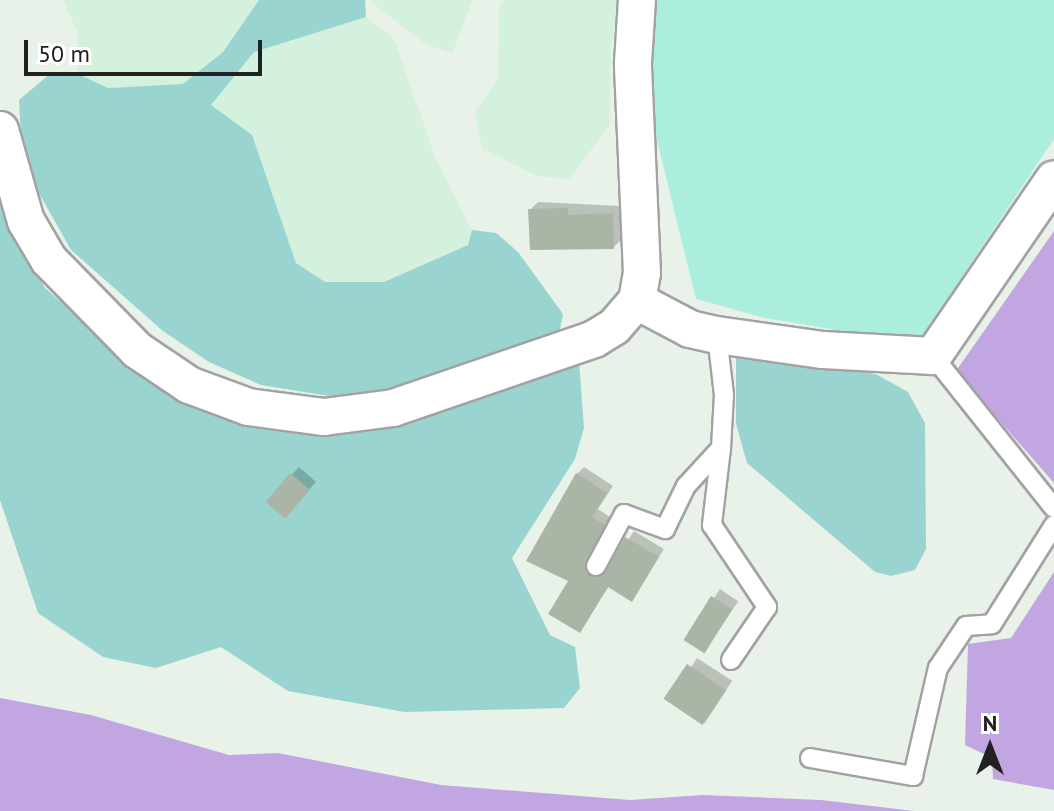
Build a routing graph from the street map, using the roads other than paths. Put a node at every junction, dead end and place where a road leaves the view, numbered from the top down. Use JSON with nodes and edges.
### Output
{"nodes":[{"id":1,"x":637,"y":0,"type":"edge"},
{"id":2,"x":0,"y":130,"type":"edge"},
{"id":3,"x":1054,"y":179,"type":"edge"},
{"id":4,"x":637,"y":301,"type":"junction"},
{"id":5,"x":717,"y":335,"type":"junction"},
{"id":6,"x":933,"y":356,"type":"junction"},
{"id":7,"x":721,"y":448,"type":"junction"},
{"id":8,"x":1054,"y":508,"type":"edge"},
{"id":9,"x":1054,"y":525,"type":"edge"},
{"id":10,"x":596,"y":566,"type":"dead end"},
{"id":11,"x":731,"y":660,"type":"dead end"},
{"id":12,"x":810,"y":758,"type":"dead end"}],
"edges":[{"from":1,"to":4,"type":"street"},
{"from":2,"to":4,"type":"street"},
{"from":3,"to":6,"type":"street"},
{"from":4,"to":5,"type":"street"},
{"from":5,"to":6,"type":"street"},
{"from":5,"to":7,"type":"lane"},
{"from":6,"to":8,"type":"lane"},
{"from":7,"to":10,"type":"lane"},
{"from":7,"to":11,"type":"lane"},
{"from":9,"to":12,"type":"lane"}]}
